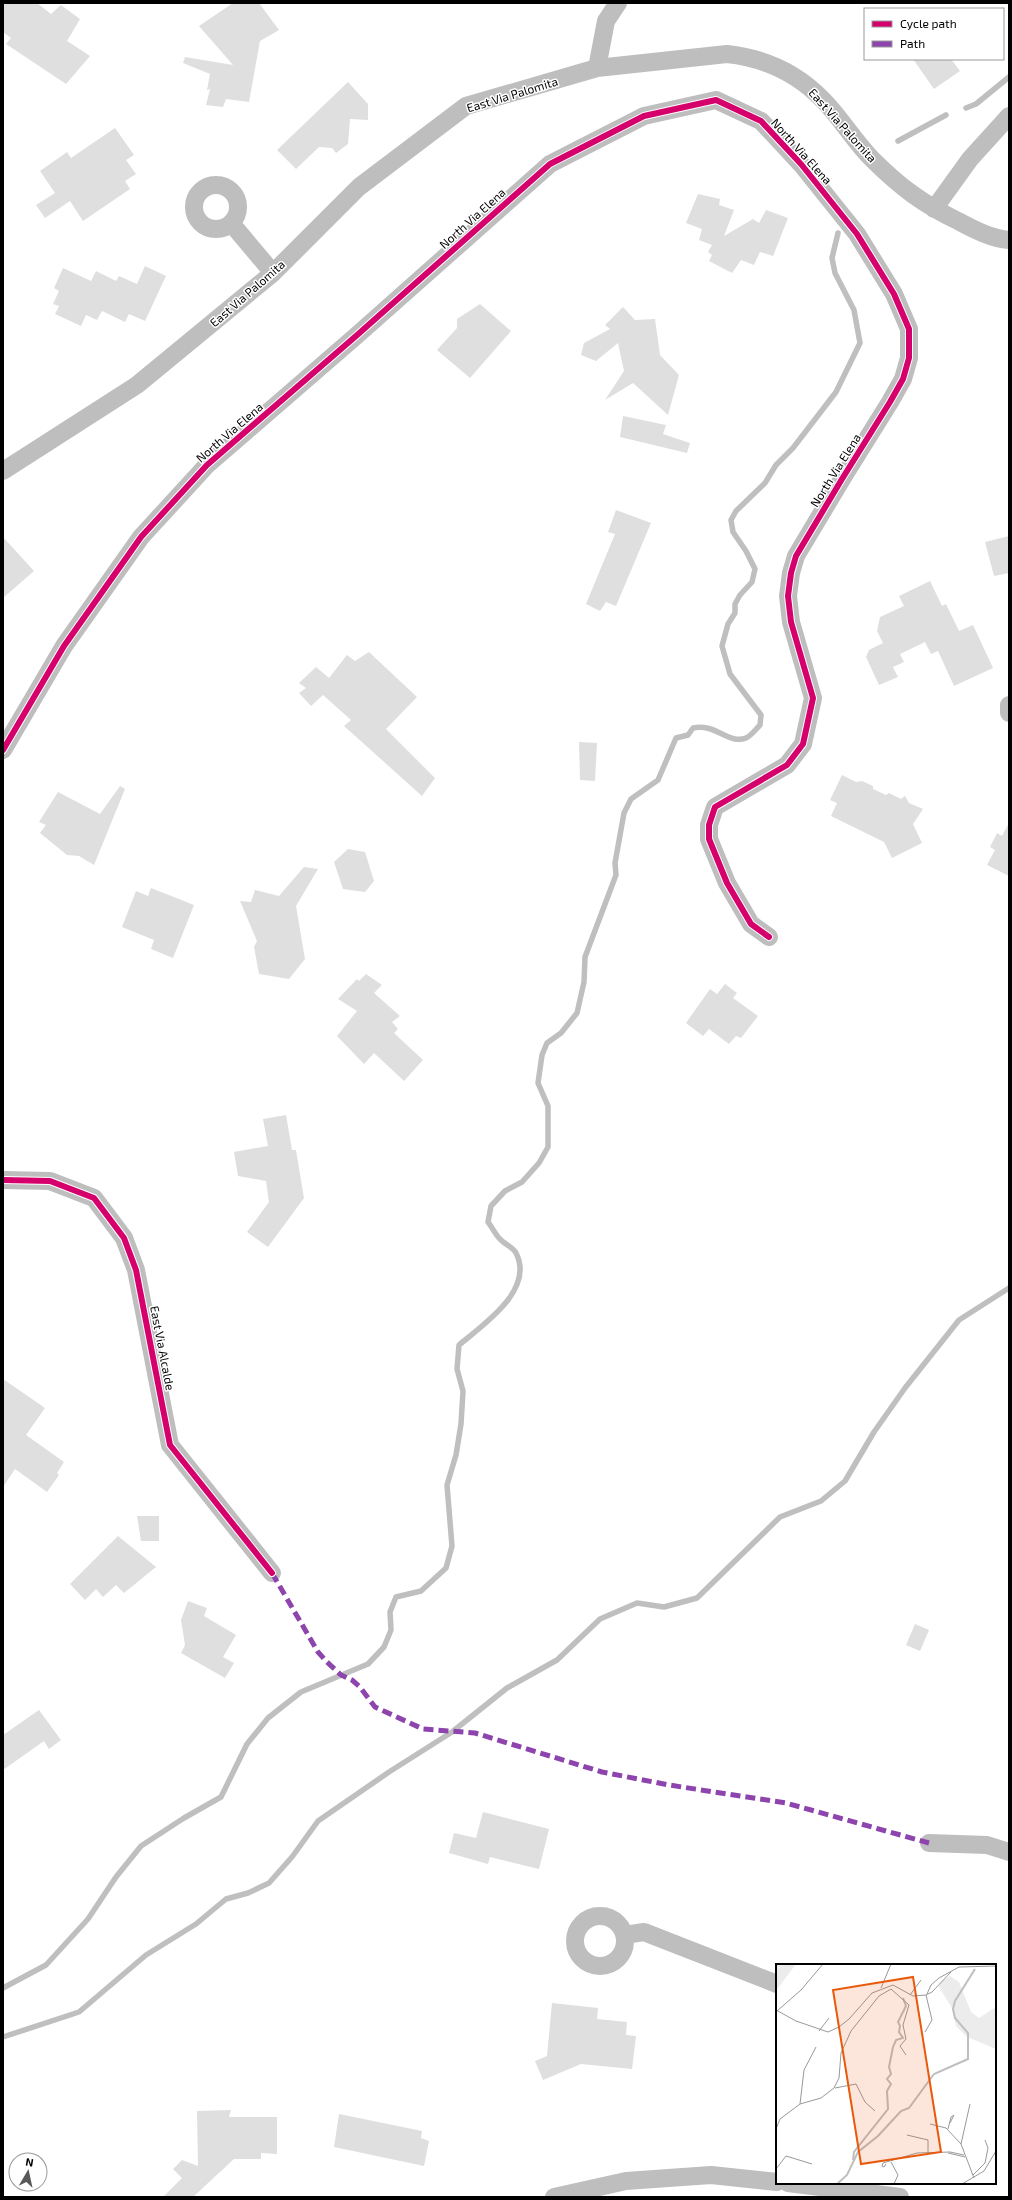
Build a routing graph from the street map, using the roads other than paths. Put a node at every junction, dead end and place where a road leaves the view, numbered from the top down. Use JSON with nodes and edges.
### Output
{"nodes":[{"id":1,"x":618,"y":3,"type":"edge"},
{"id":2,"x":597,"y":68,"type":"junction"},
{"id":3,"x":1009,"y":116,"type":"edge"},
{"id":4,"x":934,"y":209,"type":"junction"},
{"id":5,"x":231,"y":223,"type":"dead end"},
{"id":6,"x":1009,"y":240,"type":"edge"},
{"id":7,"x":273,"y":273,"type":"junction"},
{"id":8,"x":3,"y":471,"type":"edge"},
{"id":9,"x":1009,"y":705,"type":"edge"},
{"id":10,"x":1009,"y":712,"type":"edge"},
{"id":11,"x":3,"y":750,"type":"edge"},
{"id":12,"x":769,"y":937,"type":"dead end"},
{"id":13,"x":3,"y":1180,"type":"edge"},
{"id":14,"x":272,"y":1572,"type":"dead end"},
{"id":15,"x":929,"y":1842,"type":"dead end"},
{"id":16,"x":1009,"y":1852,"type":"edge"},
{"id":17,"x":626,"y":1935,"type":"dead end"},
{"id":18,"x":776,"y":1984,"type":"edge"},
{"id":19,"x":776,"y":2182,"type":"edge"},
{"id":20,"x":809,"y":2184,"type":"edge"},
{"id":21,"x":851,"y":2186,"type":"edge"},
{"id":22,"x":554,"y":2197,"type":"edge"},
{"id":23,"x":900,"y":2197,"type":"edge"}],
"edges":[{"from":1,"to":2,"type":"street"},
{"from":2,"to":4,"type":"street","name":"East Via Palomita"},
{"from":2,"to":7,"type":"street","name":"East Via Palomita"},
{"from":3,"to":4,"type":"street"},
{"from":4,"to":6,"type":"street","name":"East Via Palomita"},
{"from":5,"to":7,"type":"street"},
{"from":7,"to":8,"type":"street","name":"East Via Palomita"},
{"from":9,"to":10,"type":"street"},
{"from":11,"to":12,"type":"street","name":"North Via Elena"},
{"from":13,"to":14,"type":"street","name":"East Via Alcalde"},
{"from":15,"to":16,"type":"street"},
{"from":17,"to":18,"type":"street"},
{"from":19,"to":22,"type":"street"},
{"from":20,"to":21,"type":"street"},
{"from":21,"to":23,"type":"street"}]}
